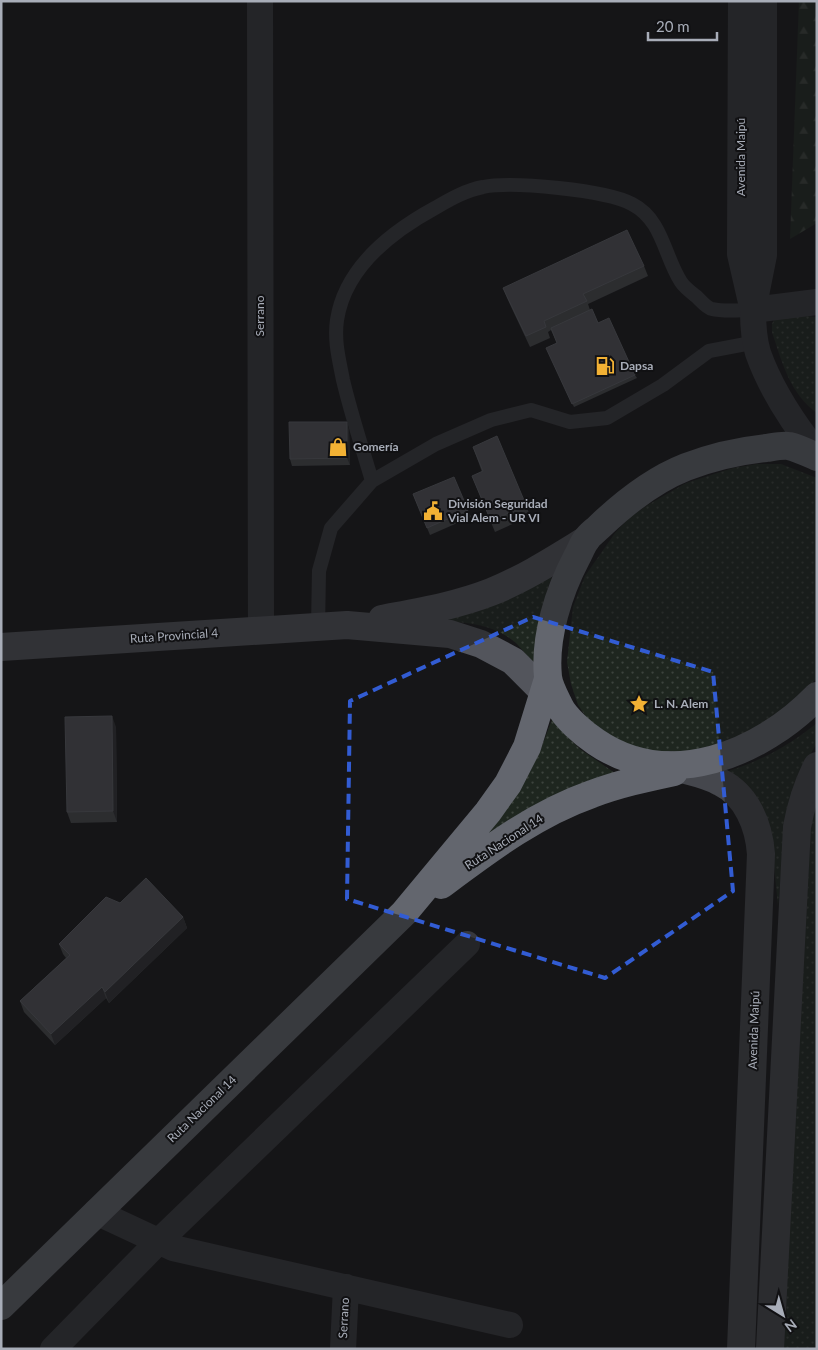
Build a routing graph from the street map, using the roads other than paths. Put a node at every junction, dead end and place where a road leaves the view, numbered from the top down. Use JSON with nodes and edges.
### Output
{"nodes":[{"id":1,"x":260,"y":1,"type":"edge"},
{"id":2,"x":741,"y":1,"type":"edge"},
{"id":3,"x":764,"y":1,"type":"edge"},
{"id":4,"x":817,"y":302,"type":"edge"},
{"id":5,"x":753,"y":310,"type":"junction"},
{"id":6,"x":758,"y":352,"type":"junction"},
{"id":7,"x":809,"y":446,"type":"edge"},
{"id":8,"x":372,"y":481,"type":"junction"},
{"id":9,"x":586,"y":540,"type":"junction"},
{"id":10,"x":348,"y":625,"type":"junction"},
{"id":11,"x":318,"y":627,"type":"junction"},
{"id":12,"x":261,"y":631,"type":"junction"},
{"id":13,"x":1,"y":647,"type":"edge"},
{"id":14,"x":550,"y":693,"type":"junction"},
{"id":15,"x":817,"y":696,"type":"edge"},
{"id":16,"x":683,"y":766,"type":"junction"},
{"id":17,"x":817,"y":766,"type":"edge"},
{"id":18,"x":404,"y":913,"type":"junction"},
{"id":19,"x":466,"y":944,"type":"dead end"},
{"id":20,"x":96,"y":1212,"type":"junction"},
{"id":21,"x":159,"y":1241,"type":"junction"},
{"id":22,"x":346,"y":1287,"type":"junction"},
{"id":23,"x":1,"y":1306,"type":"edge"},
{"id":24,"x":510,"y":1325,"type":"dead end"},
{"id":25,"x":53,"y":1349,"type":"edge"},
{"id":26,"x":343,"y":1349,"type":"edge"},
{"id":27,"x":741,"y":1349,"type":"edge"},
{"id":28,"x":770,"y":1349,"type":"edge"}],
"edges":[{"from":1,"to":12,"type":"street","name":"Serrano"},
{"from":2,"to":5,"type":"street","name":"Avenida Maipú"},
{"from":3,"to":5,"type":"street","name":"Avenida Maipú"},
{"from":4,"to":5,"type":"street"},
{"from":5,"to":6,"type":"street","name":"Avenida Maipú"},
{"from":5,"to":8,"type":"lane"},
{"from":6,"to":7,"type":"street","name":"Avenida Maipú"},
{"from":6,"to":8,"type":"lane"},
{"from":7,"to":9,"type":"highway"},
{"from":8,"to":11,"type":"lane"},
{"from":9,"to":10,"type":"main road","name":"Ruta Provincial 4"},
{"from":9,"to":14,"type":"highway","name":"Ruta Nacional 14"},
{"from":10,"to":11,"type":"main road","name":"Ruta Provincial 4"},
{"from":10,"to":14,"type":"main road","name":"Ruta Provincial 4"},
{"from":11,"to":12,"type":"main road","name":"Ruta Provincial 4"},
{"from":12,"to":13,"type":"main road","name":"Ruta Provincial 4"},
{"from":14,"to":16,"type":"highway"},
{"from":14,"to":18,"type":"highway","name":"Ruta Nacional 14"},
{"from":15,"to":16,"type":"highway","name":"Ruta Nacional 14"},
{"from":16,"to":18,"type":"highway","name":"Ruta Nacional 14"},
{"from":16,"to":27,"type":"main road","name":"Avenida Maipú"},
{"from":17,"to":28,"type":"main road"},
{"from":18,"to":20,"type":"highway","name":"Ruta Nacional 14"},
{"from":19,"to":21,"type":"street"},
{"from":20,"to":21,"type":"street"},
{"from":20,"to":23,"type":"highway","name":"Ruta Nacional 14"},
{"from":21,"to":22,"type":"street"},
{"from":21,"to":25,"type":"street"},
{"from":22,"to":24,"type":"street"},
{"from":22,"to":26,"type":"street","name":"Serrano"}]}
